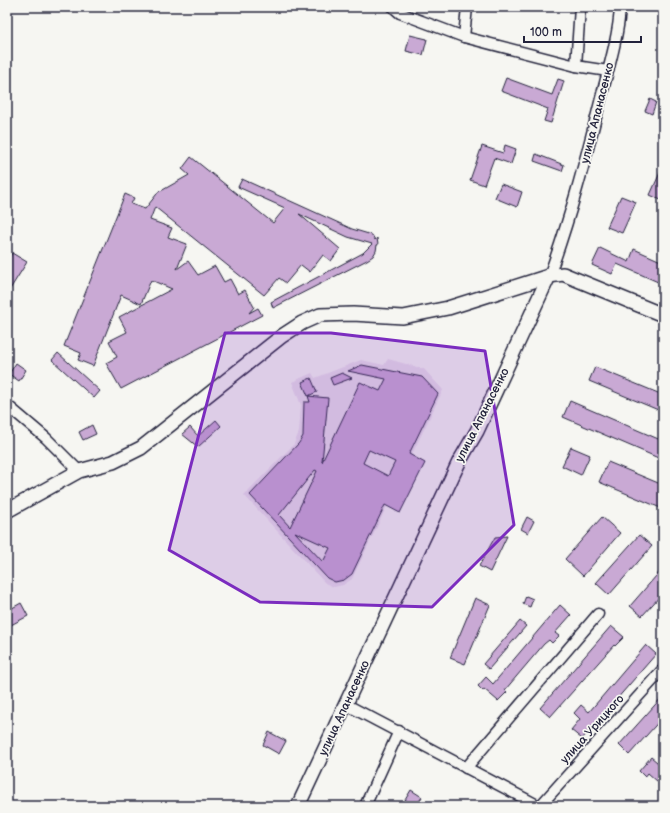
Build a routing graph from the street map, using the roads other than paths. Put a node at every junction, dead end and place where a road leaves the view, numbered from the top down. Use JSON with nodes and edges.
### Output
{"nodes":[{"id":1,"x":393,"y":7,"type":"edge"},
{"id":2,"x":467,"y":7,"type":"edge"},
{"id":3,"x":580,"y":7,"type":"edge"},
{"id":4,"x":620,"y":7,"type":"edge"},
{"id":5,"x":464,"y":37,"type":"junction"},
{"id":6,"x":576,"y":66,"type":"junction"},
{"id":7,"x":608,"y":71,"type":"junction"},
{"id":8,"x":549,"y":276,"type":"junction"},
{"id":9,"x":663,"y":315,"type":"edge"},
{"id":10,"x":7,"y":405,"type":"edge"},
{"id":11,"x":79,"y":471,"type":"junction"},
{"id":12,"x":7,"y":511,"type":"edge"},
{"id":13,"x":598,"y":614,"type":"dead end"},
{"id":14,"x":663,"y":669,"type":"edge"},
{"id":15,"x":345,"y":704,"type":"junction"},
{"id":16,"x":399,"y":731,"type":"junction"},
{"id":17,"x":466,"y":768,"type":"junction"},
{"id":18,"x":298,"y":806,"type":"edge"},
{"id":19,"x":365,"y":806,"type":"edge"},
{"id":20,"x":539,"y":806,"type":"edge"}],
"edges":[{"from":1,"to":5,"type":"street"},
{"from":2,"to":5,"type":"street"},
{"from":3,"to":6,"type":"street"},
{"from":4,"to":7,"type":"street","name":"улица Апанасенко"},
{"from":5,"to":6,"type":"street"},
{"from":6,"to":7,"type":"street"},
{"from":7,"to":8,"type":"street","name":"улица Апанасенко"},
{"from":8,"to":9,"type":"main road"},
{"from":8,"to":11,"type":"main road"},
{"from":8,"to":15,"type":"main road","name":"улица Апанасенко"},
{"from":10,"to":11,"type":"street"},
{"from":11,"to":12,"type":"main road"},
{"from":13,"to":17,"type":"street"},
{"from":14,"to":20,"type":"street","name":"улица Урицкого"},
{"from":15,"to":16,"type":"street"},
{"from":15,"to":18,"type":"main road","name":"улица Апанасенко"},
{"from":16,"to":17,"type":"street"},
{"from":16,"to":19,"type":"street"},
{"from":17,"to":20,"type":"street"}]}
